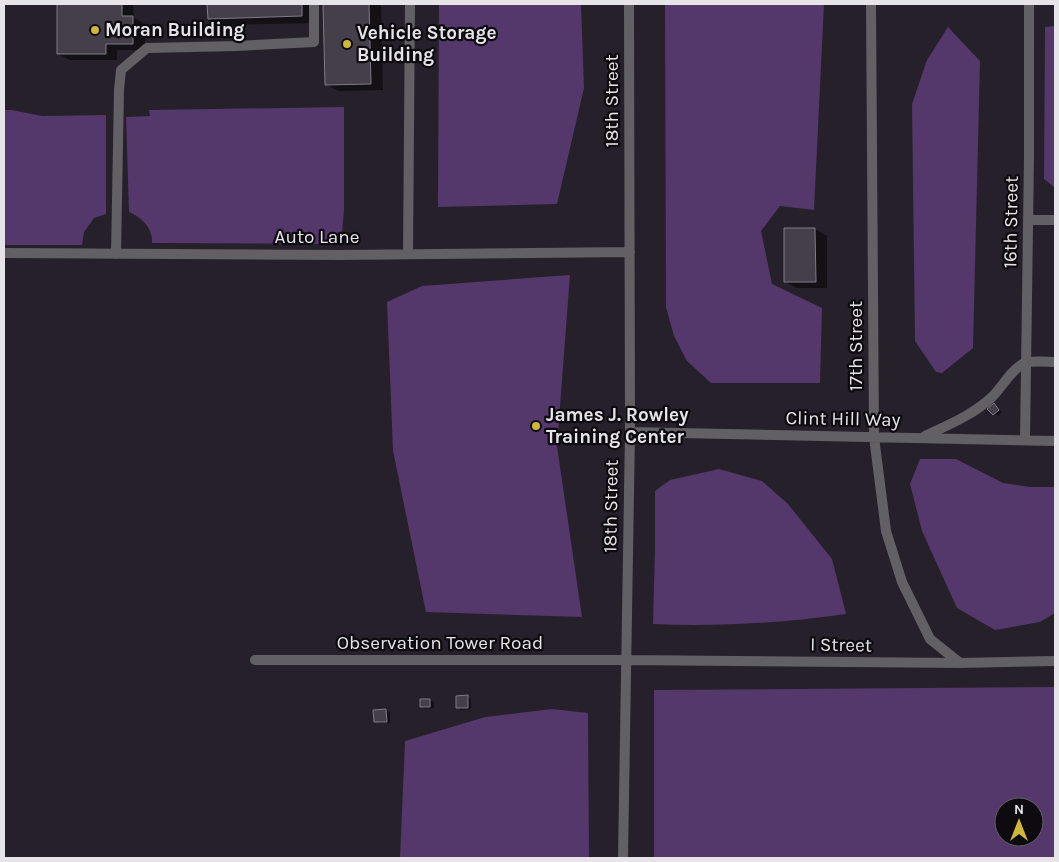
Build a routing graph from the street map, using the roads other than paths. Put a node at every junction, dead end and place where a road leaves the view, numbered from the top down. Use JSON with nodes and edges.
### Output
{"nodes":[{"id":1,"x":314,"y":4,"type":"edge"},
{"id":2,"x":410,"y":4,"type":"edge"},
{"id":3,"x":629,"y":4,"type":"edge"},
{"id":4,"x":871,"y":4,"type":"edge"},
{"id":5,"x":1029,"y":4,"type":"edge"},
{"id":6,"x":1028,"y":220,"type":"junction"},
{"id":7,"x":1055,"y":220,"type":"edge"},
{"id":8,"x":630,"y":252,"type":"junction"},
{"id":9,"x":4,"y":253,"type":"edge"},
{"id":10,"x":116,"y":254,"type":"junction"},
{"id":11,"x":408,"y":254,"type":"junction"},
{"id":12,"x":1026,"y":362,"type":"junction"},
{"id":13,"x":1055,"y":362,"type":"edge"},
{"id":14,"x":630,"y":432,"type":"junction"},
{"id":15,"x":874,"y":437,"type":"junction"},
{"id":16,"x":922,"y":438,"type":"junction"},
{"id":17,"x":1025,"y":440,"type":"junction"},
{"id":18,"x":1055,"y":441,"type":"edge"},
{"id":19,"x":255,"y":660,"type":"dead end"},
{"id":20,"x":626,"y":660,"type":"junction"},
{"id":21,"x":1055,"y":661,"type":"edge"},
{"id":22,"x":960,"y":664,"type":"junction"},
{"id":23,"x":623,"y":858,"type":"edge"}],
"edges":[{"from":1,"to":10,"type":"lane"},
{"from":2,"to":11,"type":"lane"},
{"from":3,"to":8,"type":"lane","name":"18th Street"},
{"from":4,"to":15,"type":"lane","name":"17th Street"},
{"from":5,"to":6,"type":"lane","name":"16th Street"},
{"from":6,"to":7,"type":"lane"},
{"from":6,"to":12,"type":"lane","name":"16th Street"},
{"from":8,"to":11,"type":"lane","name":"Auto Lane"},
{"from":8,"to":14,"type":"lane","name":"18th Street"},
{"from":9,"to":10,"type":"lane","name":"Auto Lane"},
{"from":10,"to":11,"type":"lane","name":"Auto Lane"},
{"from":12,"to":13,"type":"lane"},
{"from":12,"to":16,"type":"lane"},
{"from":12,"to":17,"type":"lane","name":"16th Street"},
{"from":14,"to":15,"type":"lane","name":"Clint Hill Way"},
{"from":14,"to":20,"type":"lane","name":"18th Street"},
{"from":15,"to":16,"type":"lane","name":"Clint Hill Way"},
{"from":15,"to":22,"type":"lane","name":"17th Street"},
{"from":16,"to":17,"type":"lane","name":"Clint Hill Way"},
{"from":17,"to":18,"type":"lane","name":"Clint Hill Way"},
{"from":19,"to":20,"type":"lane","name":"Observation Tower Road"},
{"from":20,"to":22,"type":"lane","name":"I Street"},
{"from":20,"to":23,"type":"lane","name":"18th Street"},
{"from":21,"to":22,"type":"lane","name":"I Street"}]}
